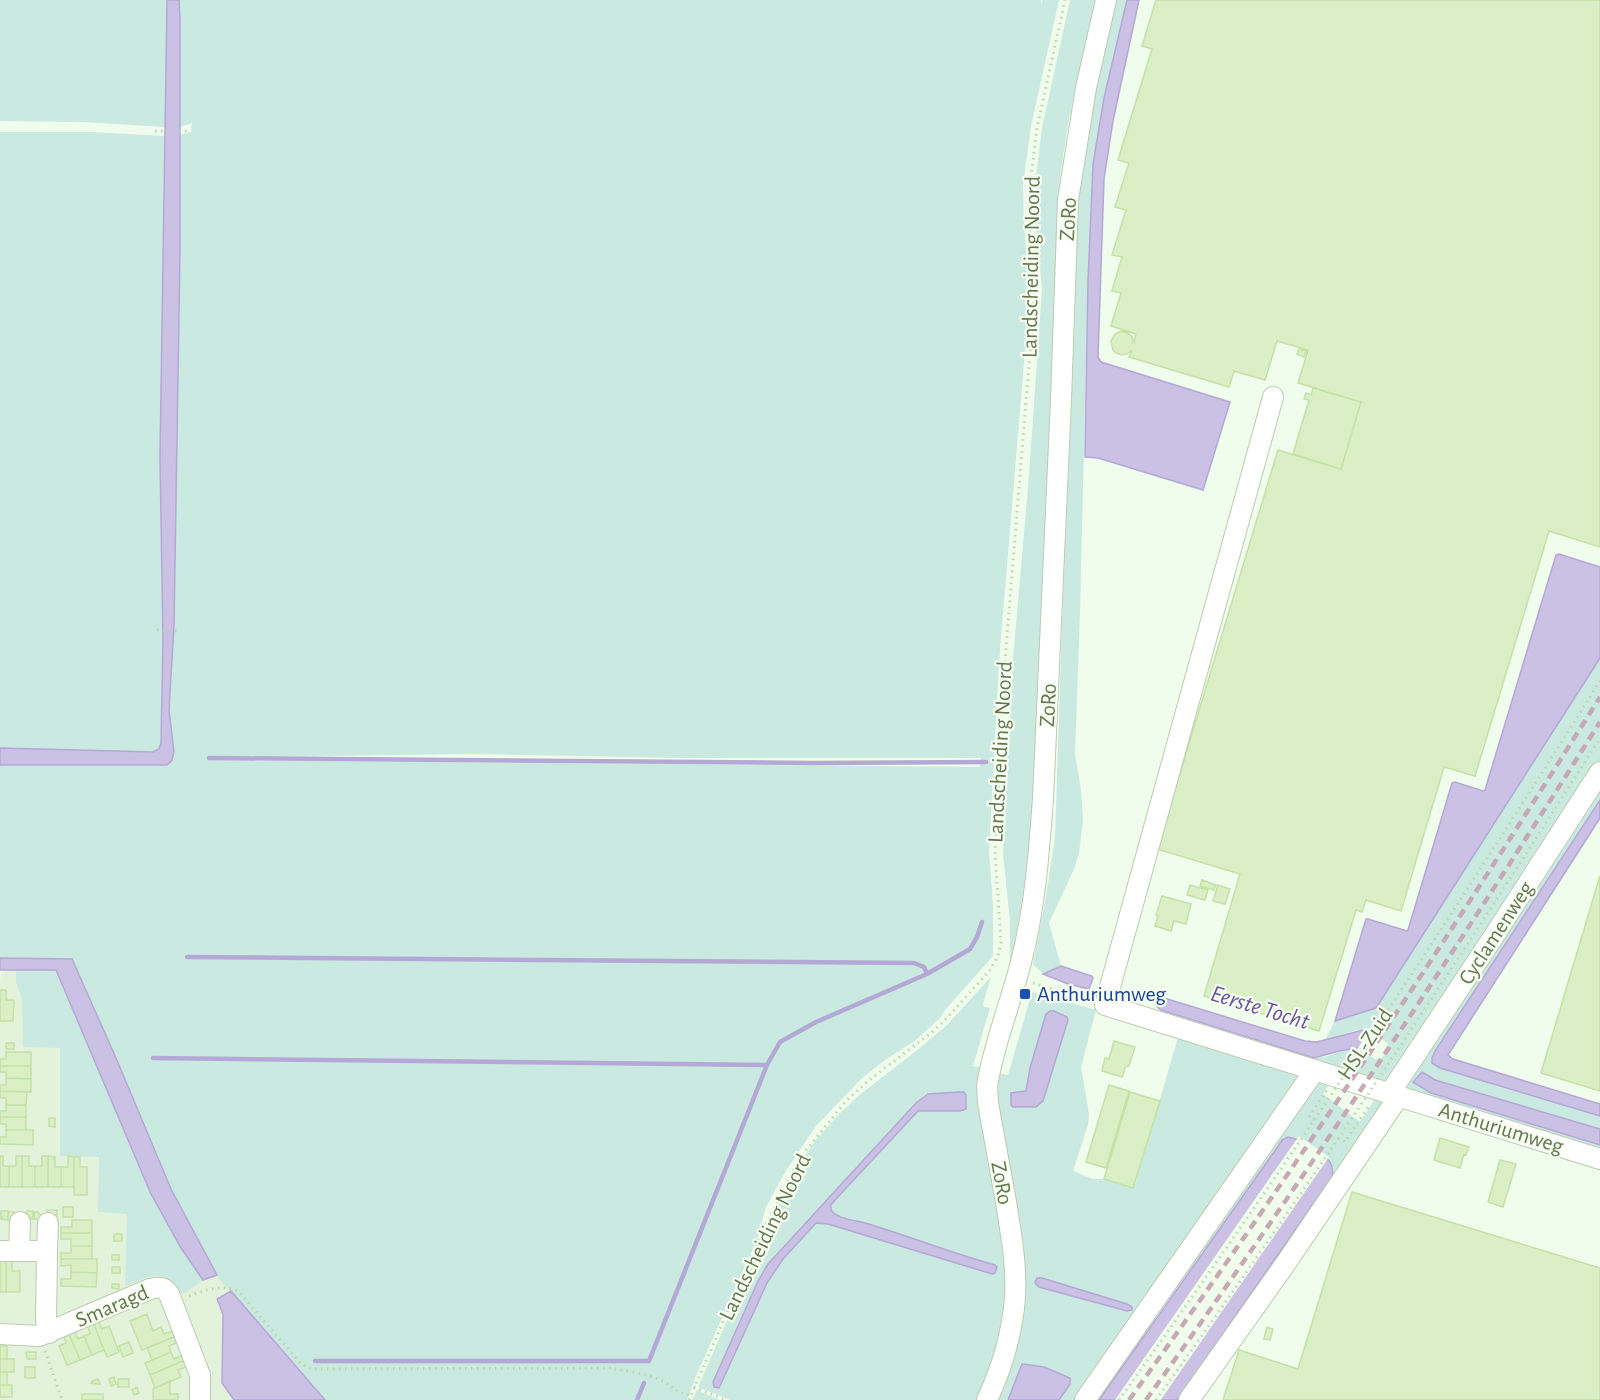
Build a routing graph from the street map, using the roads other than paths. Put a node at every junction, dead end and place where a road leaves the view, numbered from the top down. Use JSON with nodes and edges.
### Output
{"nodes":[{"id":1,"x":1106,"y":0,"type":"edge"},
{"id":2,"x":1273,"y":397,"type":"dead end"},
{"id":3,"x":1600,"y":772,"type":"edge"},
{"id":4,"x":1315,"y":1070,"type":"junction"},
{"id":5,"x":1394,"y":1095,"type":"junction"},
{"id":6,"x":1600,"y":1159,"type":"edge"},
{"id":7,"x":20,"y":1222,"type":"dead end"},
{"id":8,"x":48,"y":1223,"type":"dead end"},
{"id":9,"x":10,"y":1251,"type":"edge"},
{"id":10,"x":47,"y":1251,"type":"junction"},
{"id":11,"x":0,"y":1334,"type":"edge"},
{"id":12,"x":44,"y":1334,"type":"junction"},
{"id":13,"x":200,"y":1400,"type":"edge"},
{"id":14,"x":987,"y":1400,"type":"edge"},
{"id":15,"x":1085,"y":1400,"type":"edge"},
{"id":16,"x":1189,"y":1400,"type":"edge"}],
"edges":[{"from":1,"to":14,"type":"street","name":"ZoRo"},
{"from":2,"to":4,"type":"street","name":"Anthuriumweg"},
{"from":3,"to":5,"type":"street","name":"Cyclamenweg"},
{"from":4,"to":5,"type":"street","name":"Anthuriumweg"},
{"from":4,"to":15,"type":"street"},
{"from":5,"to":6,"type":"street","name":"Anthuriumweg"},
{"from":5,"to":16,"type":"street","name":"Cyclamenweg"},
{"from":7,"to":9,"type":"street"},
{"from":8,"to":10,"type":"street","name":"Smaragd"},
{"from":9,"to":10,"type":"street"},
{"from":10,"to":12,"type":"street","name":"Smaragd"},
{"from":11,"to":12,"type":"street","name":"Smaragd"},
{"from":12,"to":13,"type":"street","name":"Smaragd"}]}
